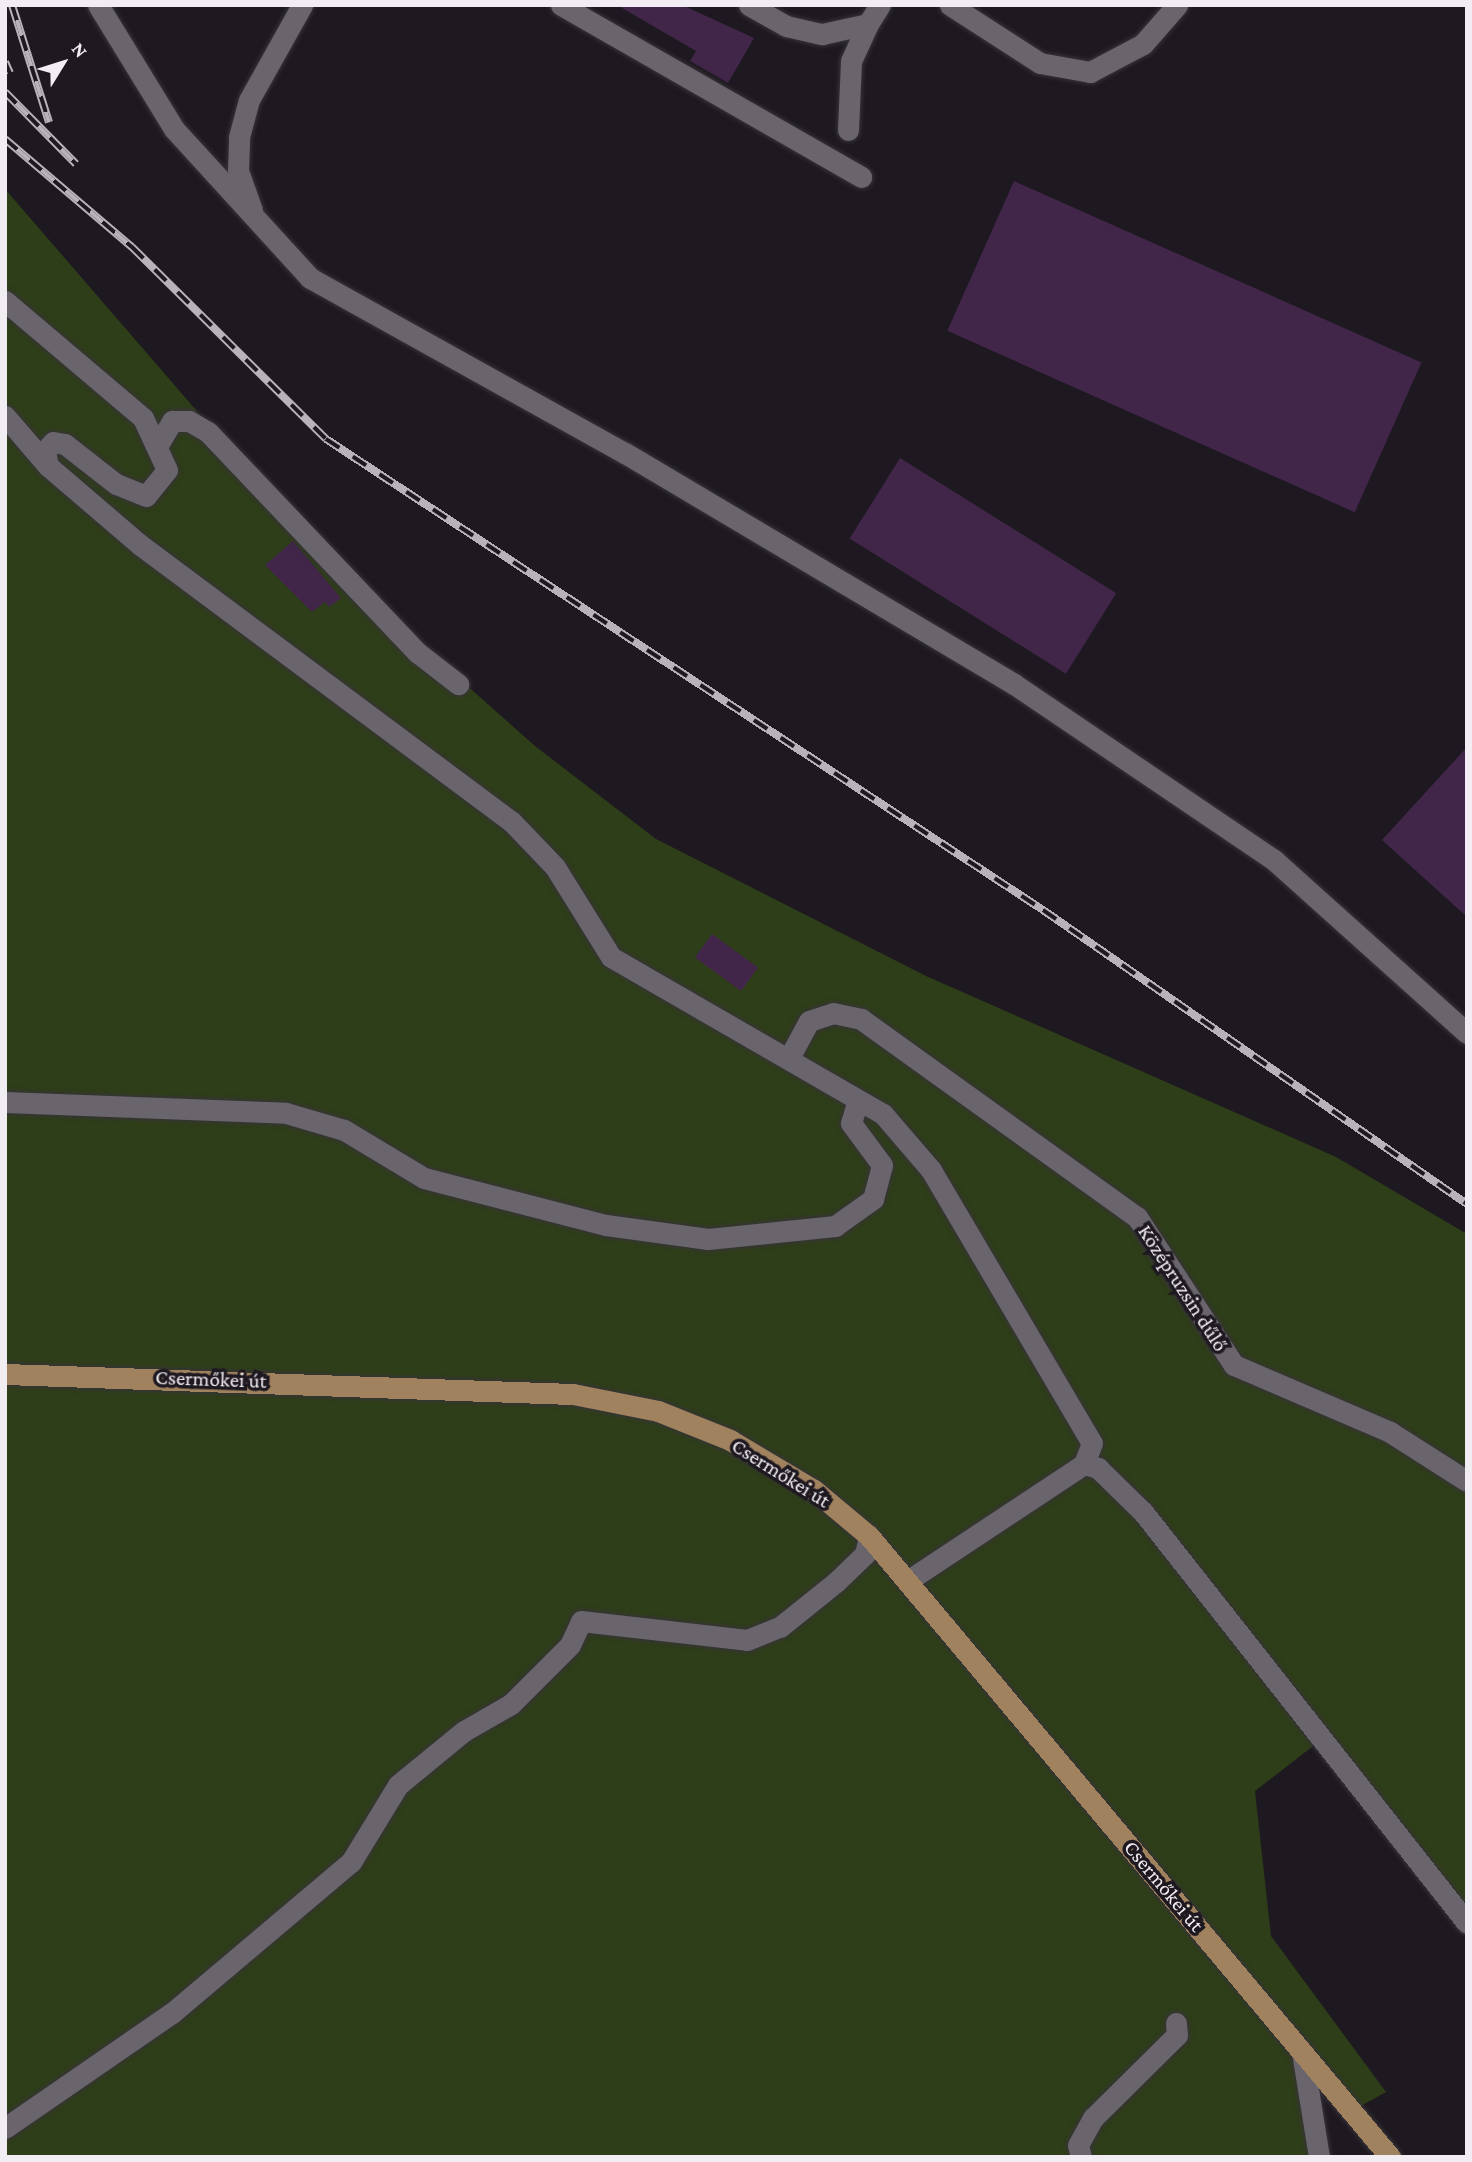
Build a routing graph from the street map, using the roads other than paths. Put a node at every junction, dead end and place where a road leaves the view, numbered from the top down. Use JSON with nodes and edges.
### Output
{"nodes":[{"id":1,"x":98,"y":5,"type":"edge"},
{"id":2,"x":302,"y":5,"type":"edge"},
{"id":3,"x":561,"y":5,"type":"edge"},
{"id":4,"x":880,"y":5,"type":"edge"},
{"id":5,"x":950,"y":5,"type":"edge"},
{"id":6,"x":1178,"y":5,"type":"edge"},
{"id":7,"x":760,"y":8,"type":"edge"},
{"id":8,"x":868,"y":24,"type":"junction"},
{"id":9,"x":848,"y":130,"type":"dead end"},
{"id":10,"x":861,"y":177,"type":"dead end"},
{"id":11,"x":257,"y":221,"type":"junction"},
{"id":12,"x":5,"y":301,"type":"edge"},
{"id":13,"x":7,"y":420,"type":"edge"},
{"id":14,"x":159,"y":443,"type":"junction"},
{"id":15,"x":48,"y":466,"type":"junction"},
{"id":16,"x":458,"y":684,"type":"dead end"},
{"id":17,"x":1467,"y":1033,"type":"edge"},
{"id":18,"x":789,"y":1058,"type":"junction"},
{"id":19,"x":5,"y":1102,"type":"edge"},
{"id":20,"x":857,"y":1103,"type":"junction"},
{"id":21,"x":5,"y":1374,"type":"edge"},
{"id":22,"x":1084,"y":1464,"type":"junction"},
{"id":23,"x":1467,"y":1481,"type":"edge"},
{"id":24,"x":869,"y":1536,"type":"junction"},
{"id":25,"x":909,"y":1580,"type":"junction"},
{"id":26,"x":1467,"y":1923,"type":"edge"},
{"id":27,"x":1176,"y":2023,"type":"dead end"},
{"id":28,"x":1302,"y":2052,"type":"junction"},
{"id":29,"x":5,"y":2128,"type":"edge"},
{"id":30,"x":1081,"y":2157,"type":"edge"},
{"id":31,"x":1319,"y":2157,"type":"edge"},
{"id":32,"x":1390,"y":2157,"type":"edge"}],
"edges":[{"from":1,"to":11,"type":"street"},
{"from":2,"to":11,"type":"street"},
{"from":3,"to":10,"type":"street"},
{"from":4,"to":8,"type":"street"},
{"from":5,"to":6,"type":"street"},
{"from":7,"to":8,"type":"street"},
{"from":8,"to":9,"type":"street"},
{"from":11,"to":17,"type":"street"},
{"from":12,"to":14,"type":"street"},
{"from":13,"to":15,"type":"street"},
{"from":14,"to":15,"type":"street"},
{"from":14,"to":16,"type":"street"},
{"from":15,"to":18,"type":"street"},
{"from":18,"to":20,"type":"street"},
{"from":18,"to":23,"type":"street","name":"Középruzsin dűlő"},
{"from":19,"to":20,"type":"street"},
{"from":20,"to":22,"type":"street"},
{"from":21,"to":24,"type":"main road","name":"Csermőkei út"},
{"from":22,"to":25,"type":"street"},
{"from":22,"to":26,"type":"street"},
{"from":24,"to":25,"type":"main road","name":"Csermőkei út"},
{"from":24,"to":29,"type":"street"},
{"from":25,"to":28,"type":"main road","name":"Csermőkei út"},
{"from":27,"to":30,"type":"street"},
{"from":28,"to":31,"type":"street"},
{"from":28,"to":32,"type":"main road","name":"Csermőkei út"}]}
